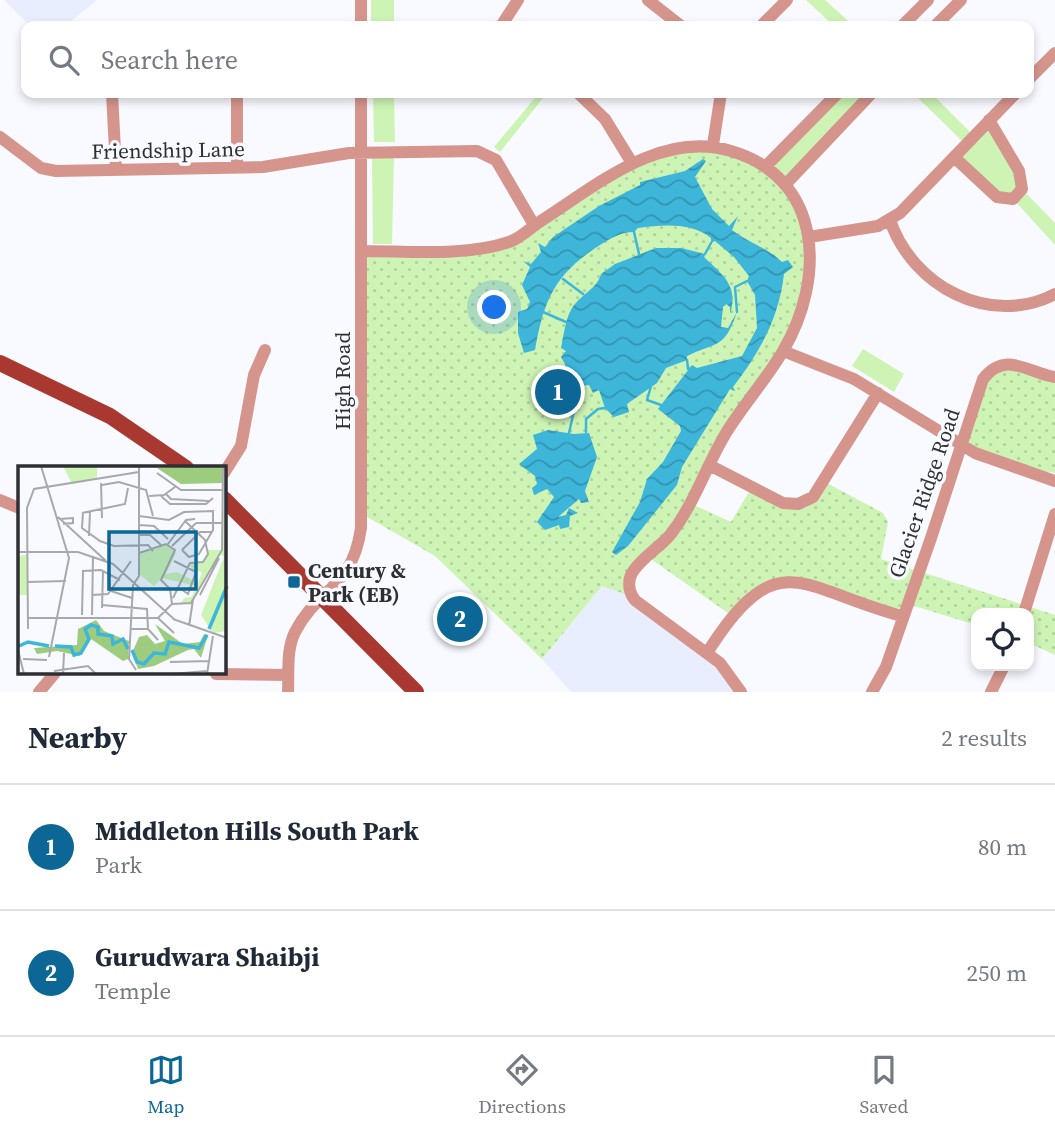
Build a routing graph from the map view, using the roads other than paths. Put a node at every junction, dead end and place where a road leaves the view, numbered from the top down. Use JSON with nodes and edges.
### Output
{"nodes":[{"id":1,"x":361,"y":0,"type":"edge"},
{"id":2,"x":518,"y":0,"type":"edge"},
{"id":3,"x":648,"y":0,"type":"edge"},
{"id":4,"x":787,"y":0,"type":"edge"},
{"id":5,"x":928,"y":0,"type":"edge"},
{"id":6,"x":961,"y":0,"type":"edge"},
{"id":7,"x":361,"y":21,"type":"edge"},
{"id":8,"x":504,"y":21,"type":"edge"},
{"id":9,"x":675,"y":21,"type":"edge"},
{"id":10,"x":766,"y":21,"type":"edge"},
{"id":11,"x":907,"y":21,"type":"edge"},
{"id":12,"x":941,"y":21,"type":"edge"},
{"id":13,"x":1055,"y":53,"type":"edge"},
{"id":14,"x":1034,"y":74,"type":"edge"},
{"id":15,"x":112,"y":98,"type":"edge"},
{"id":16,"x":237,"y":98,"type":"edge"},
{"id":17,"x":361,"y":98,"type":"edge"},
{"id":18,"x":583,"y":98,"type":"edge"},
{"id":19,"x":720,"y":98,"type":"edge"},
{"id":20,"x":833,"y":98,"type":"edge"},
{"id":21,"x":867,"y":98,"type":"edge"},
{"id":22,"x":1011,"y":98,"type":"edge"},
{"id":23,"x":989,"y":120,"type":"junction"},
{"id":24,"x":0,"y":137,"type":"edge"},
{"id":25,"x":713,"y":145,"type":"junction"},
{"id":26,"x":361,"y":152,"type":"junction"},
{"id":27,"x":954,"y":157,"type":"junction"},
{"id":28,"x":632,"y":163,"type":"junction"},
{"id":29,"x":767,"y":165,"type":"junction"},
{"id":30,"x":237,"y":167,"type":"junction"},
{"id":31,"x":116,"y":170,"type":"junction"},
{"id":32,"x":785,"y":185,"type":"junction"},
{"id":33,"x":890,"y":220,"type":"junction"},
{"id":34,"x":534,"y":225,"type":"junction"},
{"id":35,"x":809,"y":237,"type":"junction"},
{"id":36,"x":361,"y":251,"type":"junction"},
{"id":37,"x":1055,"y":294,"type":"edge"},
{"id":38,"x":265,"y":351,"type":"dead end"},
{"id":39,"x":783,"y":351,"type":"junction"},
{"id":40,"x":0,"y":363,"type":"edge"},
{"id":41,"x":1055,"y":377,"type":"edge"},
{"id":42,"x":878,"y":393,"type":"junction"},
{"id":43,"x":963,"y":445,"type":"junction"},
{"id":44,"x":709,"y":465,"type":"junction"},
{"id":45,"x":183,"y":466,"type":"edge"},
{"id":46,"x":226,"y":470,"type":"edge"},
{"id":47,"x":1055,"y":481,"type":"edge"},
{"id":48,"x":0,"y":500,"type":"edge"},
{"id":49,"x":226,"y":501,"type":"edge"},
{"id":50,"x":18,"y":508,"type":"edge"},
{"id":51,"x":1055,"y":514,"type":"edge"},
{"id":52,"x":324,"y":598,"type":"junction"},
{"id":53,"x":1026,"y":608,"type":"edge"},
{"id":54,"x":902,"y":616,"type":"junction"},
{"id":55,"x":707,"y":653,"type":"junction"},
{"id":56,"x":1002,"y":671,"type":"edge"},
{"id":57,"x":54,"y":674,"type":"edge"},
{"id":58,"x":216,"y":674,"type":"edge"},
{"id":59,"x":288,"y":675,"type":"junction"},
{"id":60,"x":39,"y":692,"type":"edge"},
{"id":61,"x":288,"y":692,"type":"edge"},
{"id":62,"x":416,"y":692,"type":"edge"},
{"id":63,"x":741,"y":692,"type":"edge"},
{"id":64,"x":872,"y":692,"type":"edge"},
{"id":65,"x":991,"y":692,"type":"edge"}],
"edges":[{"from":1,"to":7,"type":"street"},
{"from":2,"to":8,"type":"street"},
{"from":3,"to":9,"type":"street"},
{"from":4,"to":10,"type":"street"},
{"from":5,"to":11,"type":"street"},
{"from":6,"to":12,"type":"street"},
{"from":13,"to":14,"type":"street"},
{"from":15,"to":31,"type":"street"},
{"from":16,"to":30,"type":"street"},
{"from":17,"to":26,"type":"street","name":"High Road"},
{"from":18,"to":28,"type":"street"},
{"from":19,"to":25,"type":"street"},
{"from":20,"to":29,"type":"street"},
{"from":21,"to":32,"type":"street"},
{"from":22,"to":23,"type":"street"},
{"from":23,"to":27,"type":"street"},
{"from":23,"to":27,"type":"street"},
{"from":24,"to":31,"type":"street","name":"Friendship Lane"},
{"from":25,"to":28,"type":"street"},
{"from":25,"to":29,"type":"street"},
{"from":26,"to":30,"type":"street","name":"Friendship Lane"},
{"from":26,"to":34,"type":"street"},
{"from":26,"to":36,"type":"street","name":"High Road"},
{"from":27,"to":33,"type":"street"},
{"from":28,"to":34,"type":"street"},
{"from":29,"to":32,"type":"street"},
{"from":30,"to":31,"type":"street","name":"Friendship Lane"},
{"from":32,"to":35,"type":"street"},
{"from":33,"to":35,"type":"street"},
{"from":33,"to":37,"type":"street"},
{"from":34,"to":36,"type":"street"},
{"from":35,"to":39,"type":"street"},
{"from":36,"to":52,"type":"street","name":"High Road"},
{"from":38,"to":46,"type":"street"},
{"from":39,"to":42,"type":"street"},
{"from":39,"to":44,"type":"street"},
{"from":40,"to":45,"type":"main road"},
{"from":41,"to":43,"type":"street","name":"Glacier Ridge Road"},
{"from":42,"to":43,"type":"street"},
{"from":42,"to":44,"type":"street"},
{"from":43,"to":47,"type":"street"},
{"from":43,"to":54,"type":"street","name":"Glacier Ridge Road"},
{"from":44,"to":55,"type":"street"},
{"from":48,"to":50,"type":"street"},
{"from":49,"to":52,"type":"main road"},
{"from":51,"to":53,"type":"street"},
{"from":52,"to":59,"type":"street","name":"High Road"},
{"from":52,"to":62,"type":"main road"},
{"from":54,"to":55,"type":"street"},
{"from":54,"to":64,"type":"street","name":"Glacier Ridge Road"},
{"from":55,"to":63,"type":"street"},
{"from":56,"to":65,"type":"street"},
{"from":57,"to":60,"type":"street"},
{"from":58,"to":59,"type":"street"},
{"from":59,"to":61,"type":"street","name":"High Road"}]}
